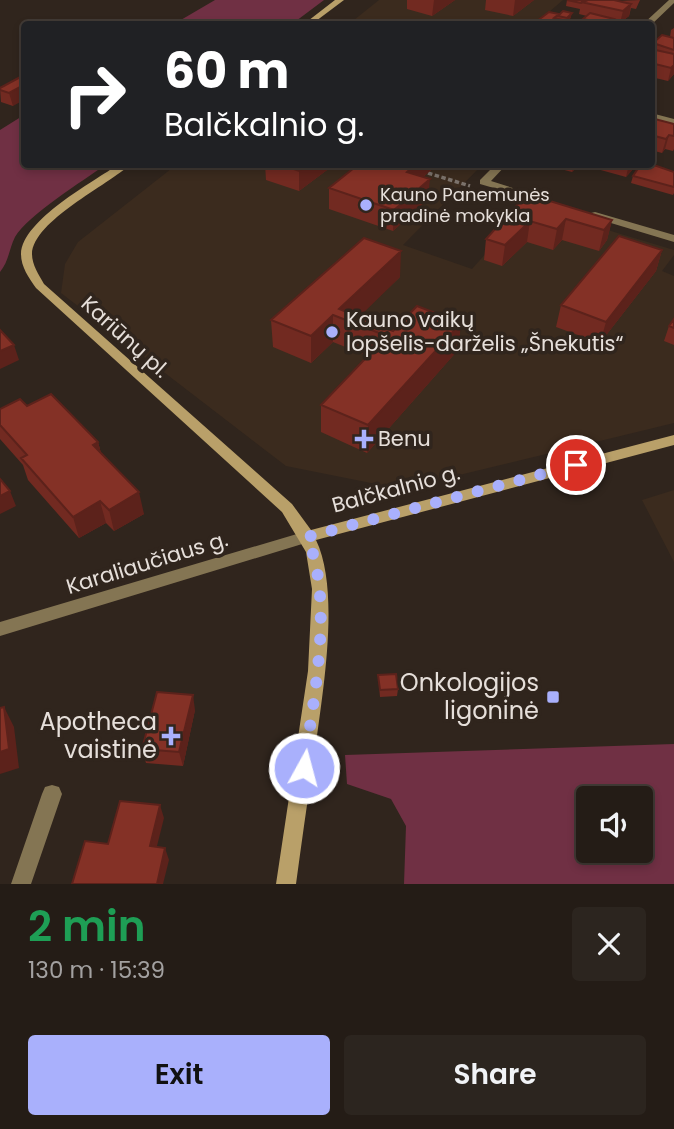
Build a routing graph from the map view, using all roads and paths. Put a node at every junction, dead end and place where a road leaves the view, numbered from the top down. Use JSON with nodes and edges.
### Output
{"nodes":[{"id":1,"x":340,"y":0,"type":"edge"},
{"id":2,"x":673,"y":0,"type":"edge"},
{"id":3,"x":312,"y":21,"type":"edge"},
{"id":4,"x":650,"y":21,"type":"edge"},
{"id":5,"x":655,"y":117,"type":"edge"},
{"id":6,"x":674,"y":122,"type":"edge"},
{"id":7,"x":121,"y":168,"type":"edge"},
{"id":8,"x":498,"y":168,"type":"edge"},
{"id":9,"x":428,"y":173,"type":"dead end"},
{"id":10,"x":481,"y":185,"type":"junction"},
{"id":11,"x":560,"y":205,"type":"edge"},
{"id":12,"x":585,"y":212,"type":"edge"},
{"id":13,"x":674,"y":239,"type":"edge"},
{"id":14,"x":674,"y":440,"type":"edge"},
{"id":15,"x":307,"y":537,"type":"junction"},
{"id":16,"x":0,"y":629,"type":"edge"},
{"id":17,"x":51,"y":794,"type":"dead end"},
{"id":18,"x":21,"y":884,"type":"edge"},
{"id":19,"x":286,"y":884,"type":"edge"}],
"edges":[{"from":1,"to":3,"type":"street"},
{"from":2,"to":4,"type":"street"},
{"from":5,"to":6,"type":"street"},
{"from":7,"to":15,"type":"street","name":"Kariūnų pl."},
{"from":8,"to":10,"type":"street"},
{"from":9,"to":10,"type":"path"},
{"from":10,"to":11,"type":"street"},
{"from":12,"to":13,"type":"street"},
{"from":14,"to":15,"type":"street","name":"Balčkalnio g."},
{"from":15,"to":16,"type":"street","name":"Karaliaučiaus g."},
{"from":15,"to":19,"type":"street"},
{"from":17,"to":18,"type":"street"}]}
